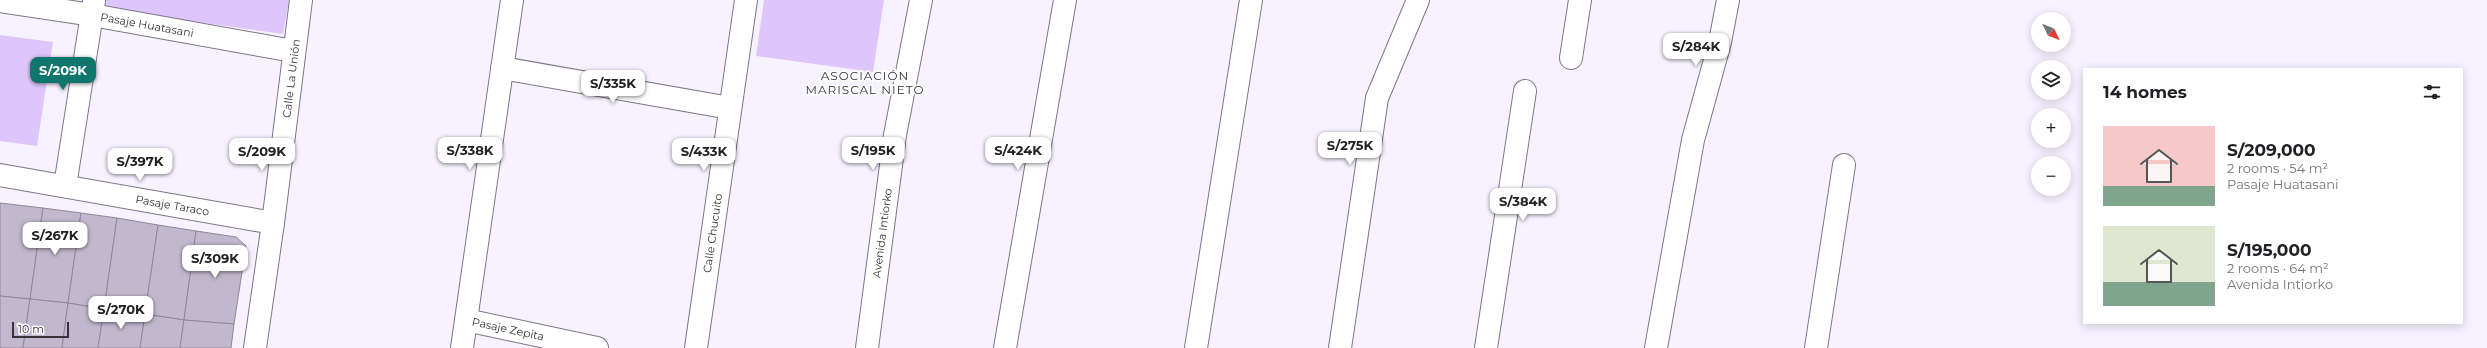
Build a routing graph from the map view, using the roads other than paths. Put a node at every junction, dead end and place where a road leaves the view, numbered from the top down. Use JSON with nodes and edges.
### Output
{"nodes":[{"id":1,"x":301,"y":0,"type":"edge"},
{"id":2,"x":512,"y":0,"type":"edge"},
{"id":3,"x":746,"y":0,"type":"edge"},
{"id":4,"x":921,"y":0,"type":"edge"},
{"id":5,"x":1065,"y":0,"type":"edge"},
{"id":6,"x":1251,"y":0,"type":"edge"},
{"id":7,"x":1418,"y":0,"type":"edge"},
{"id":8,"x":1580,"y":0,"type":"edge"},
{"id":9,"x":1728,"y":0,"type":"edge"},
{"id":10,"x":0,"y":1,"type":"edge"},
{"id":11,"x":93,"y":8,"type":"edge"},
{"id":12,"x":294,"y":51,"type":"junction"},
{"id":13,"x":1571,"y":58,"type":"dead end"},
{"id":14,"x":502,"y":68,"type":"junction"},
{"id":15,"x":1525,"y":91,"type":"dead end"},
{"id":16,"x":730,"y":108,"type":"junction"},
{"id":17,"x":1844,"y":165,"type":"dead end"},
{"id":18,"x":0,"y":175,"type":"edge"},
{"id":19,"x":65,"y":186,"type":"junction"},
{"id":20,"x":273,"y":223,"type":"junction"},
{"id":21,"x":466,"y":320,"type":"junction"},
{"id":22,"x":254,"y":348,"type":"edge"},
{"id":23,"x":462,"y":348,"type":"edge"},
{"id":24,"x":597,"y":348,"type":"edge"},
{"id":25,"x":696,"y":348,"type":"edge"},
{"id":26,"x":867,"y":348,"type":"edge"},
{"id":27,"x":1005,"y":348,"type":"edge"},
{"id":28,"x":1196,"y":348,"type":"edge"},
{"id":29,"x":1340,"y":348,"type":"edge"},
{"id":30,"x":1486,"y":348,"type":"edge"},
{"id":31,"x":1656,"y":348,"type":"edge"},
{"id":32,"x":1816,"y":348,"type":"edge"}],
"edges":[{"from":1,"to":12,"type":"street","name":"Calle La Unión"},
{"from":2,"to":14,"type":"street"},
{"from":3,"to":16,"type":"street","name":"Calle Chucuito"},
{"from":4,"to":26,"type":"street","name":"Avenida Intiorko"},
{"from":5,"to":27,"type":"street"},
{"from":6,"to":28,"type":"street"},
{"from":7,"to":29,"type":"street"},
{"from":8,"to":13,"type":"street"},
{"from":9,"to":31,"type":"street"},
{"from":10,"to":11,"type":"street","name":"Pasaje Huatasani"},
{"from":11,"to":12,"type":"street","name":"Pasaje Huatasani"},
{"from":11,"to":19,"type":"street"},
{"from":12,"to":20,"type":"street","name":"Calle La Unión"},
{"from":14,"to":16,"type":"street"},
{"from":14,"to":21,"type":"street"},
{"from":15,"to":30,"type":"street"},
{"from":16,"to":25,"type":"street","name":"Calle Chucuito"},
{"from":17,"to":32,"type":"street"},
{"from":18,"to":19,"type":"street","name":"Pasaje Taraco"},
{"from":19,"to":20,"type":"street","name":"Pasaje Taraco"},
{"from":20,"to":22,"type":"street","name":"Calle La Unión"},
{"from":21,"to":23,"type":"street"},
{"from":21,"to":24,"type":"street","name":"Pasaje Zepita"}]}
